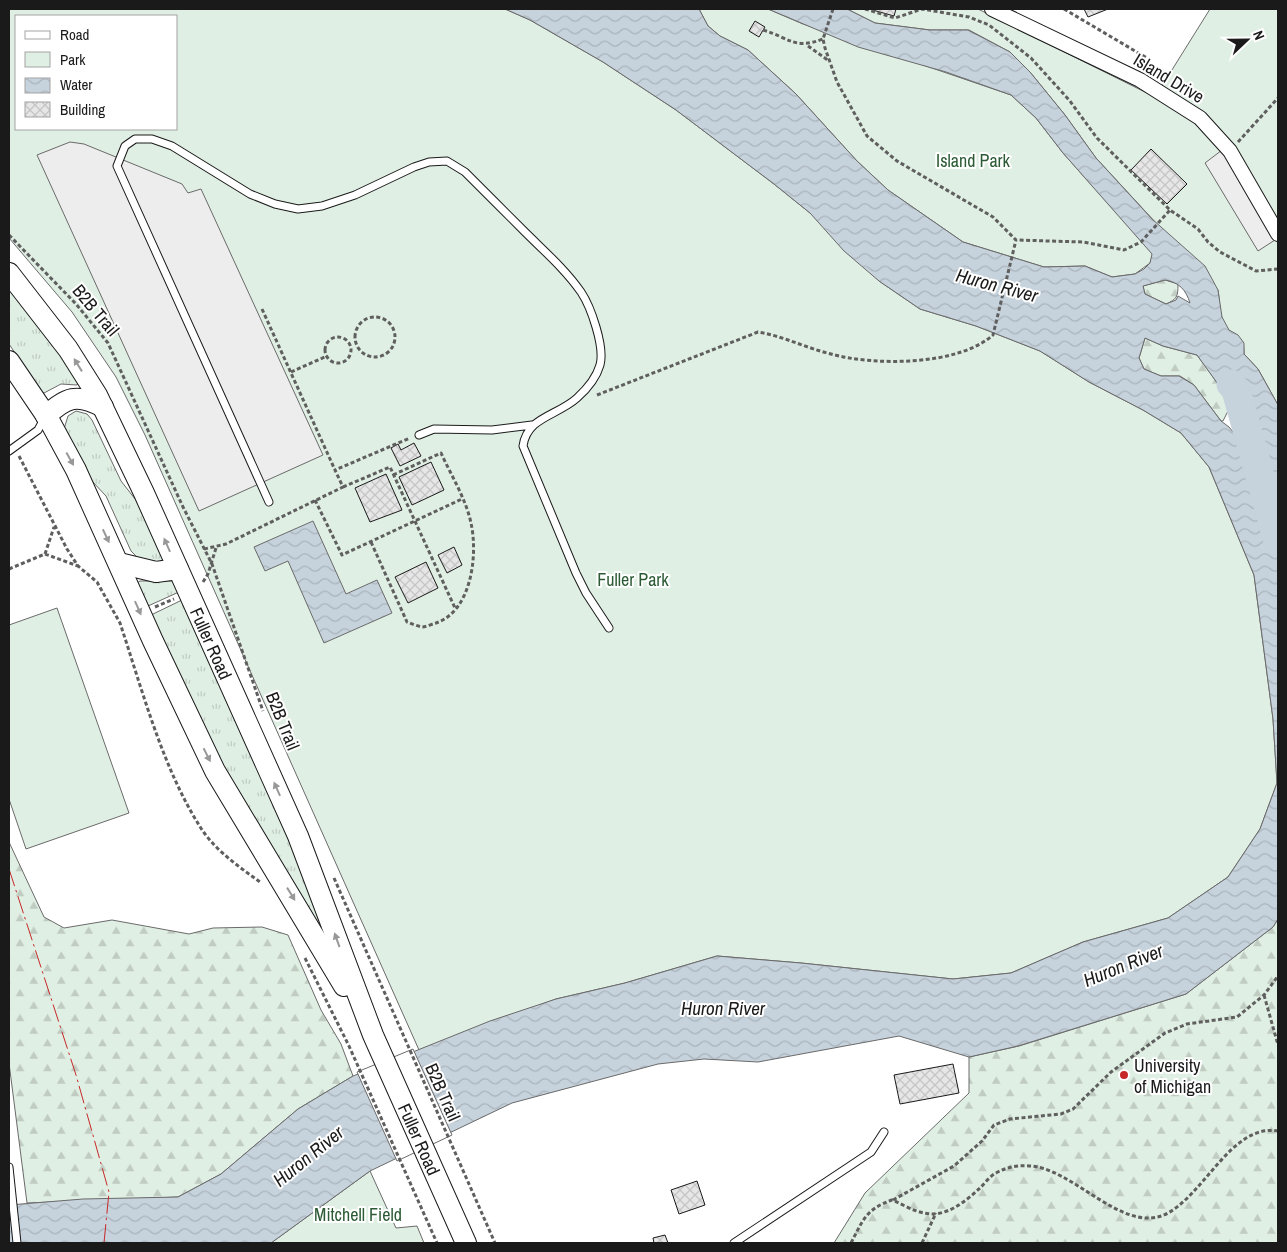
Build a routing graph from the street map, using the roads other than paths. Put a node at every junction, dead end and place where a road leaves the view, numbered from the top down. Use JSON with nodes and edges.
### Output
{"nodes":[{"id":1,"x":992,"y":9,"type":"edge"},
{"id":2,"x":1278,"y":234,"type":"edge"},
{"id":3,"x":9,"y":273,"type":"edge"},
{"id":4,"x":9,"y":361,"type":"edge"},
{"id":5,"x":103,"y":407,"type":"junction"},
{"id":6,"x":46,"y":416,"type":"junction"},
{"id":7,"x":533,"y":425,"type":"junction"},
{"id":8,"x":418,"y":435,"type":"road end"},
{"id":9,"x":12,"y":450,"type":"edge"},
{"id":10,"x":269,"y":502,"type":"dead end"},
{"id":11,"x":119,"y":564,"type":"junction"},
{"id":12,"x":178,"y":569,"type":"junction"},
{"id":13,"x":609,"y":628,"type":"dead end"},
{"id":14,"x":373,"y":1035,"type":"junction"},
{"id":15,"x":884,"y":1132,"type":"dead end"},
{"id":16,"x":9,"y":1167,"type":"edge"},
{"id":17,"x":17,"y":1243,"type":"edge"},
{"id":18,"x":466,"y":1243,"type":"edge"},
{"id":19,"x":734,"y":1243,"type":"edge"}],
"edges":[{"from":1,"to":2,"type":"street","name":"Island Drive"},
{"from":5,"to":3,"type":"main road","name":"Fuller Road","one_way":true},
{"from":4,"to":6,"type":"main road","name":"Fuller Road"},
{"from":5,"to":6,"type":"main road"},
{"from":12,"to":5,"type":"main road","name":"Fuller Road","one_way":true},
{"from":6,"to":9,"type":"lane"},
{"from":6,"to":11,"type":"main road","name":"Fuller Road","one_way":true},
{"from":7,"to":8,"type":"lane"},
{"from":7,"to":10,"type":"lane"},
{"from":7,"to":13,"type":"lane"},
{"from":11,"to":12,"type":"main road"},
{"from":11,"to":14,"type":"main road","name":"Fuller Road","one_way":true},
{"from":14,"to":12,"type":"main road","name":"Fuller Road","one_way":true},
{"from":14,"to":18,"type":"main road","name":"Fuller Road"},
{"from":15,"to":19,"type":"lane"},
{"from":16,"to":17,"type":"lane"}]}
